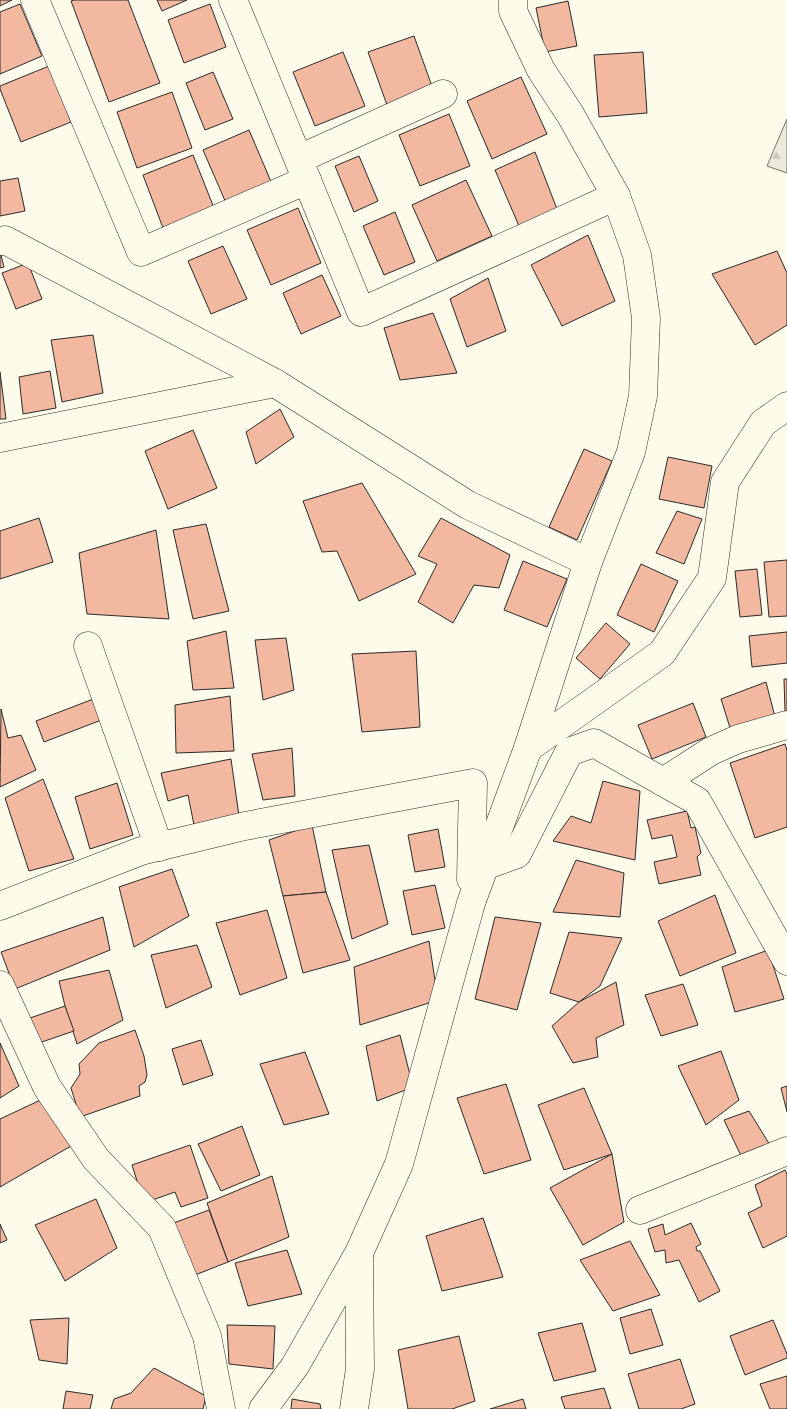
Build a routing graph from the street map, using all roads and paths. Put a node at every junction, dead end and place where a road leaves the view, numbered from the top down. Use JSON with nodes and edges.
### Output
{"nodes":[{"id":1,"x":35,"y":0,"type":"edge"},
{"id":2,"x":234,"y":0,"type":"edge"},
{"id":3,"x":512,"y":0,"type":"edge"},
{"id":4,"x":443,"y":94,"type":"dead end"},
{"id":5,"x":303,"y":170,"type":"junction"},
{"id":6,"x":616,"y":196,"type":"junction"},
{"id":7,"x":0,"y":241,"type":"edge"},
{"id":8,"x":275,"y":383,"type":"junction"},
{"id":9,"x":787,"y":406,"type":"edge"},
{"id":10,"x":0,"y":438,"type":"edge"},
{"id":11,"x":588,"y":562,"type":"junction"},
{"id":12,"x":88,"y":646,"type":"dead end"},
{"id":13,"x":787,"y":725,"type":"edge"},
{"id":14,"x":528,"y":748,"type":"junction"},
{"id":15,"x":663,"y":782,"type":"junction"},
{"id":16,"x":159,"y":847,"type":"junction"},
{"id":17,"x":484,"y":866,"type":"junction"},
{"id":18,"x":471,"y":904,"type":"junction"},
{"id":19,"x":0,"y":906,"type":"edge"},
{"id":20,"x":787,"y":961,"type":"edge"},
{"id":21,"x":0,"y":985,"type":"edge"},
{"id":22,"x":787,"y":1151,"type":"edge"},
{"id":23,"x":640,"y":1210,"type":"dead end"},
{"id":24,"x":359,"y":1254,"type":"junction"},
{"id":25,"x":221,"y":1409,"type":"edge"},
{"id":26,"x":263,"y":1409,"type":"edge"},
{"id":27,"x":354,"y":1409,"type":"edge"}],
"edges":[{"from":1,"to":5,"type":"street"},
{"from":2,"to":5,"type":"street"},
{"from":3,"to":6,"type":"street"},
{"from":4,"to":5,"type":"street"},
{"from":5,"to":6,"type":"street"},
{"from":6,"to":11,"type":"street"},
{"from":7,"to":8,"type":"street"},
{"from":8,"to":10,"type":"street"},
{"from":8,"to":11,"type":"street"},
{"from":9,"to":14,"type":"street"},
{"from":11,"to":14,"type":"street"},
{"from":12,"to":16,"type":"street"},
{"from":13,"to":15,"type":"street"},
{"from":14,"to":17,"type":"street"},
{"from":15,"to":17,"type":"street"},
{"from":15,"to":20,"type":"street"},
{"from":16,"to":18,"type":"street"},
{"from":16,"to":19,"type":"street"},
{"from":17,"to":18,"type":"street"},
{"from":18,"to":24,"type":"street"},
{"from":21,"to":25,"type":"street"},
{"from":22,"to":23,"type":"street"},
{"from":24,"to":26,"type":"street"},
{"from":24,"to":27,"type":"street"}]}
